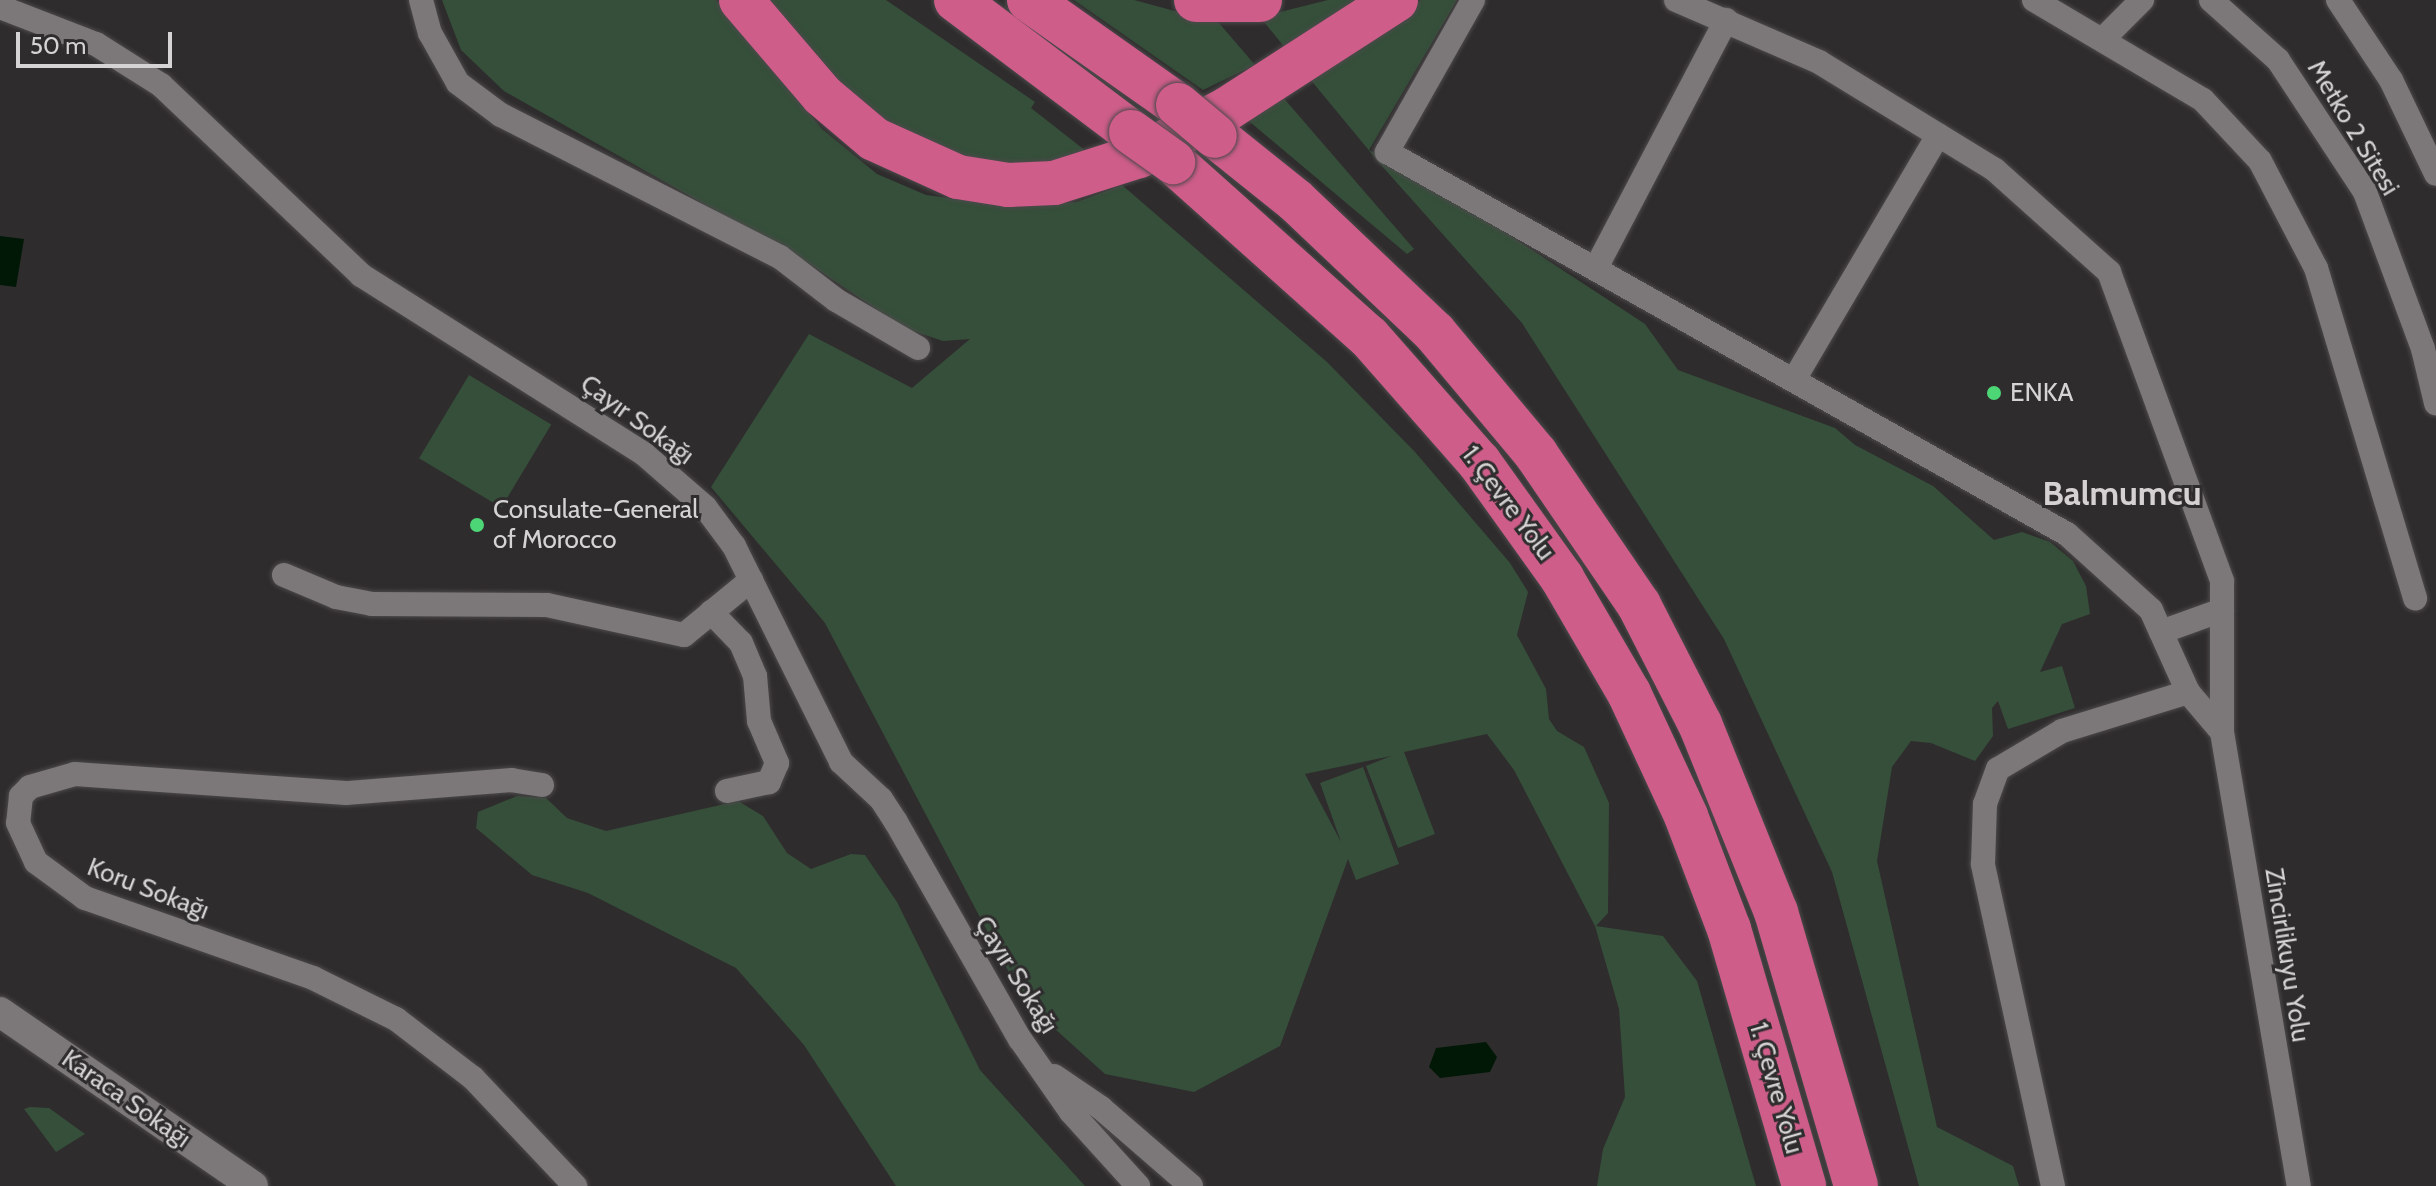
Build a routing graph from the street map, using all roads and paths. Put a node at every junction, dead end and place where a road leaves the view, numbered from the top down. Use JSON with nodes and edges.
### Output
{"nodes":[{"id":1,"x":421,"y":0,"type":"edge"},
{"id":2,"x":741,"y":0,"type":"edge"},
{"id":3,"x":956,"y":0,"type":"edge"},
{"id":4,"x":1029,"y":0,"type":"edge"},
{"id":5,"x":1196,"y":0,"type":"edge"},
{"id":6,"x":1260,"y":0,"type":"edge"},
{"id":7,"x":1396,"y":0,"type":"edge"},
{"id":8,"x":1473,"y":0,"type":"edge"},
{"id":9,"x":1676,"y":0,"type":"edge"},
{"id":10,"x":2034,"y":0,"type":"edge"},
{"id":11,"x":2142,"y":0,"type":"edge"},
{"id":12,"x":2211,"y":0,"type":"edge"},
{"id":13,"x":2338,"y":0,"type":"edge"},
{"id":14,"x":0,"y":7,"type":"edge"},
{"id":15,"x":1726,"y":20,"type":"junction"},
{"id":16,"x":2104,"y":38,"type":"junction"},
{"id":17,"x":1938,"y":135,"type":"junction"},
{"id":18,"x":2436,"y":174,"type":"edge"},
{"id":19,"x":1597,"y":266,"type":"junction"},
{"id":20,"x":918,"y":348,"type":"dead end"},
{"id":21,"x":1795,"y":378,"type":"junction"},
{"id":22,"x":2436,"y":403,"type":"edge"},
{"id":23,"x":284,"y":575,"type":"dead end"},
{"id":24,"x":751,"y":580,"type":"junction"},
{"id":25,"x":2415,"y":599,"type":"dead end"},
{"id":26,"x":2222,"y":610,"type":"junction"},
{"id":27,"x":711,"y":612,"type":"junction"},
{"id":28,"x":2161,"y":632,"type":"junction"},
{"id":29,"x":2188,"y":692,"type":"junction"},
{"id":30,"x":2222,"y":732,"type":"junction"},
{"id":31,"x":542,"y":785,"type":"dead end"},
{"id":32,"x":727,"y":791,"type":"dead end"},
{"id":33,"x":0,"y":1012,"type":"edge"},
{"id":34,"x":1042,"y":1068,"type":"junction"},
{"id":35,"x":248,"y":1185,"type":"edge"},
{"id":36,"x":575,"y":1186,"type":"edge"},
{"id":37,"x":1138,"y":1186,"type":"edge"},
{"id":38,"x":1191,"y":1186,"type":"edge"},
{"id":39,"x":1804,"y":1186,"type":"edge"},
{"id":40,"x":1856,"y":1186,"type":"edge"},
{"id":41,"x":2053,"y":1186,"type":"edge"},
{"id":42,"x":2299,"y":1186,"type":"edge"}],
"edges":[{"from":1,"to":20,"type":"street"},
{"from":2,"to":7,"type":"highway"},
{"from":3,"to":39,"type":"highway","name":"1. Çevre Yolu","bridge":true},
{"from":4,"to":40,"type":"highway","name":"1. Çevre Yolu","bridge":true},
{"from":5,"to":6,"type":"highway"},
{"from":8,"to":19,"type":"street"},
{"from":9,"to":15,"type":"street"},
{"from":10,"to":16,"type":"street"},
{"from":11,"to":16,"type":"street"},
{"from":12,"to":22,"type":"street","name":"Metko 2 Sitesi"},
{"from":13,"to":18,"type":"street","name":"Metko 2 Sitesi"},
{"from":14,"to":24,"type":"street","name":"Çayır Sokağı"},
{"from":15,"to":17,"type":"street"},
{"from":15,"to":19,"type":"street"},
{"from":16,"to":25,"type":"street"},
{"from":17,"to":21,"type":"street"},
{"from":17,"to":26,"type":"street","name":"Zincirlikuyu Yolu"},
{"from":19,"to":21,"type":"street"},
{"from":21,"to":28,"type":"street"},
{"from":23,"to":27,"type":"street"},
{"from":24,"to":27,"type":"street"},
{"from":24,"to":34,"type":"street","name":"Çayır Sokağı"},
{"from":26,"to":28,"type":"street"},
{"from":26,"to":30,"type":"street","name":"Zincirlikuyu Yolu"},
{"from":27,"to":32,"type":"street"},
{"from":28,"to":29,"type":"street"},
{"from":29,"to":30,"type":"street"},
{"from":29,"to":41,"type":"street"},
{"from":30,"to":42,"type":"street","name":"Zincirlikuyu Yolu"},
{"from":31,"to":36,"type":"street","name":"Koru Sokağı"},
{"from":33,"to":35,"type":"street","name":"Karaca Sokağı"},
{"from":34,"to":37,"type":"street","name":"Çayır Sokağı"},
{"from":34,"to":38,"type":"street","name":"Çayır Sokağı"}]}
